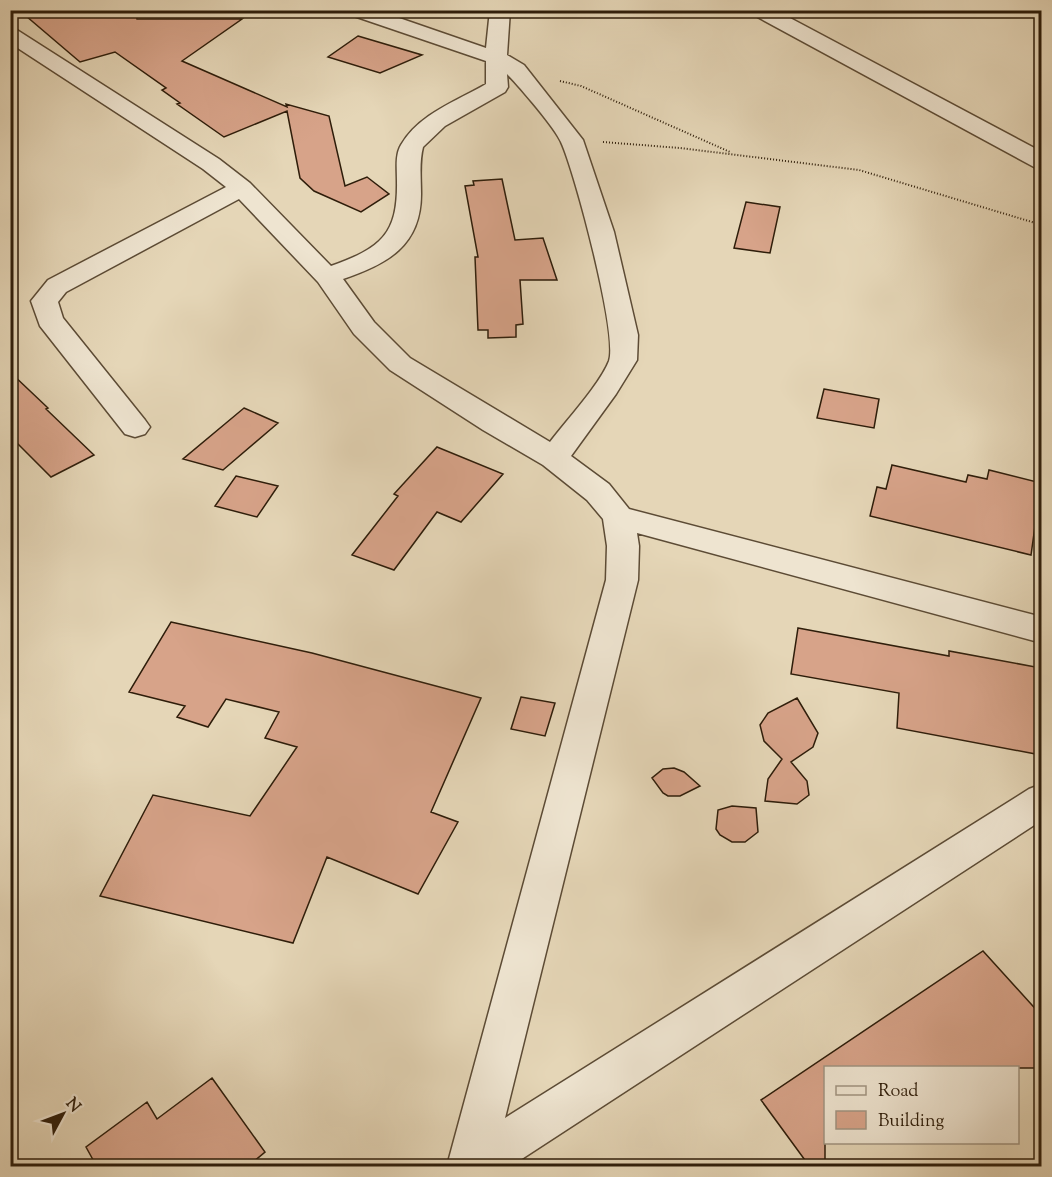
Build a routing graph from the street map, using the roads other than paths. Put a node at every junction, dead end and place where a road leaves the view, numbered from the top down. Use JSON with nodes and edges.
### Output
{"nodes":[{"id":1,"x":355,"y":10,"type":"edge"},
{"id":2,"x":500,"y":10,"type":"edge"},
{"id":3,"x":759,"y":10,"type":"edge"},
{"id":4,"x":10,"y":34,"type":"edge"},
{"id":5,"x":506,"y":64,"type":"junction"},
{"id":6,"x":1041,"y":162,"type":"edge"},
{"id":7,"x":242,"y":188,"type":"junction"},
{"id":8,"x":327,"y":276,"type":"junction"},
{"id":9,"x":135,"y":427,"type":"dead end"},
{"id":10,"x":554,"y":458,"type":"junction"},
{"id":11,"x":618,"y":517,"type":"junction"},
{"id":12,"x":1041,"y":630,"type":"edge"},
{"id":13,"x":1041,"y":800,"type":"edge"},
{"id":14,"x":471,"y":1167,"type":"edge"}],
"edges":[{"from":1,"to":5,"type":"street"},
{"from":2,"to":5,"type":"street"},
{"from":3,"to":6,"type":"street"},
{"from":4,"to":7,"type":"street"},
{"from":5,"to":8,"type":"street"},
{"from":5,"to":10,"type":"street"},
{"from":7,"to":8,"type":"street"},
{"from":7,"to":9,"type":"street"},
{"from":8,"to":10,"type":"street"},
{"from":10,"to":11,"type":"street"},
{"from":11,"to":12,"type":"street"},
{"from":11,"to":14,"type":"street"},
{"from":13,"to":14,"type":"street"}]}
